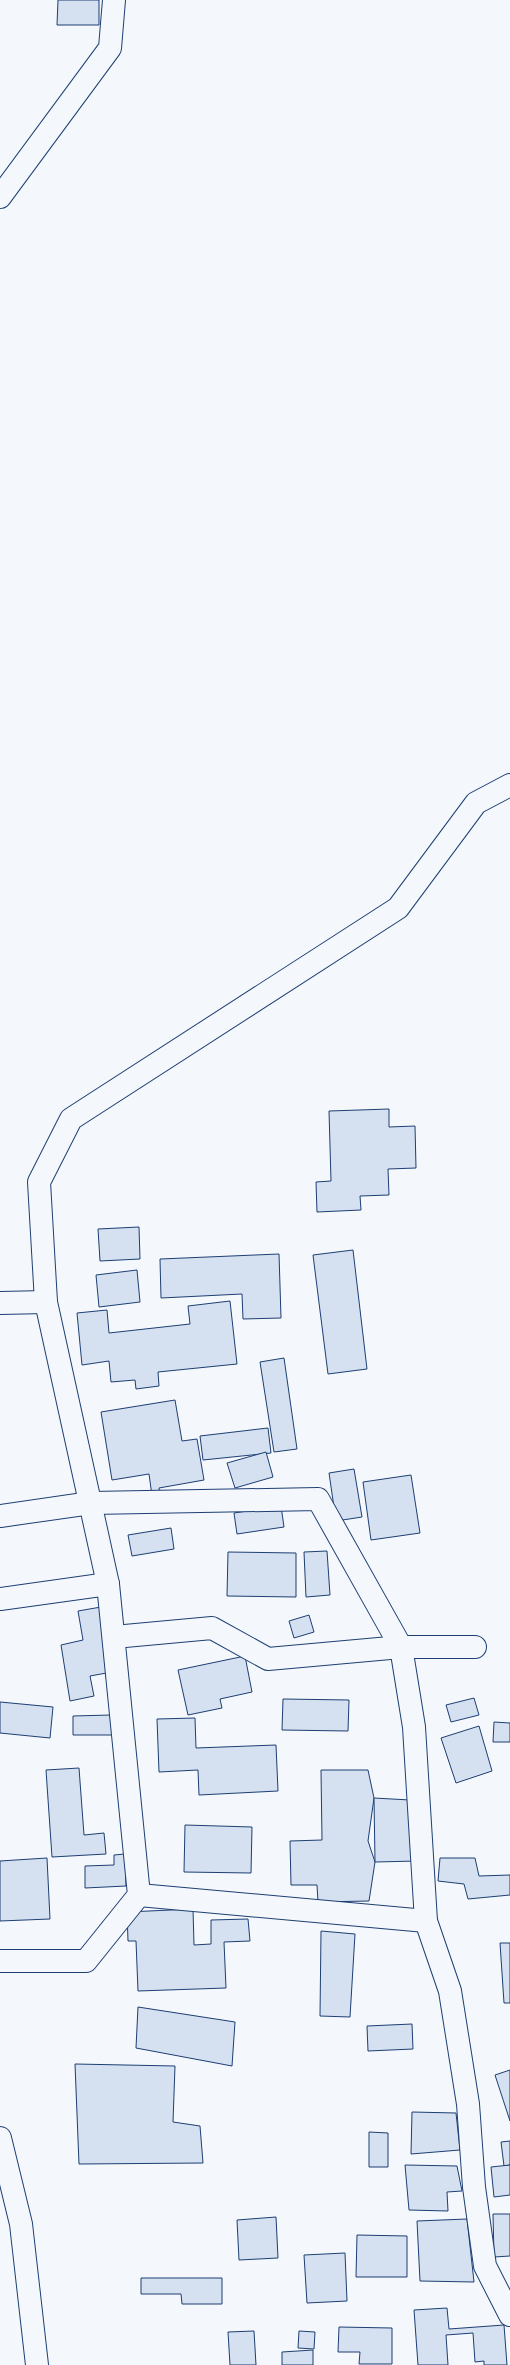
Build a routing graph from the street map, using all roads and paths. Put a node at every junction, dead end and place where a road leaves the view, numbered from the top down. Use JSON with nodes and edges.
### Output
{"nodes":[{"id":1,"x":114,"y":0,"type":"edge"},
{"id":2,"x":0,"y":197,"type":"edge"},
{"id":3,"x":510,"y":784,"type":"edge"},
{"id":4,"x":46,"y":1302,"type":"junction"},
{"id":5,"x":0,"y":1303,"type":"edge"},
{"id":6,"x":91,"y":1504,"type":"junction"},
{"id":7,"x":0,"y":1516,"type":"edge"},
{"id":8,"x":108,"y":1584,"type":"junction"},
{"id":9,"x":0,"y":1599,"type":"edge"},
{"id":10,"x":114,"y":1637,"type":"junction"},
{"id":11,"x":401,"y":1647,"type":"junction"},
{"id":12,"x":475,"y":1647,"type":"dead end"},
{"id":13,"x":139,"y":1895,"type":"junction"},
{"id":14,"x":426,"y":1921,"type":"junction"},
{"id":15,"x":0,"y":1961,"type":"edge"},
{"id":16,"x":0,"y":2138,"type":"edge"},
{"id":17,"x":510,"y":2315,"type":"edge"},
{"id":18,"x":37,"y":2365,"type":"edge"}],
"edges":[{"from":1,"to":2,"type":"street"},
{"from":3,"to":4,"type":"street"},
{"from":4,"to":5,"type":"street"},
{"from":4,"to":6,"type":"street"},
{"from":6,"to":7,"type":"street"},
{"from":6,"to":8,"type":"street"},
{"from":6,"to":11,"type":"street"},
{"from":8,"to":9,"type":"street"},
{"from":8,"to":10,"type":"street"},
{"from":10,"to":11,"type":"street"},
{"from":10,"to":13,"type":"street"},
{"from":11,"to":12,"type":"street"},
{"from":11,"to":14,"type":"street"},
{"from":13,"to":14,"type":"street"},
{"from":13,"to":15,"type":"street"},
{"from":14,"to":17,"type":"street"},
{"from":16,"to":18,"type":"street"}]}
